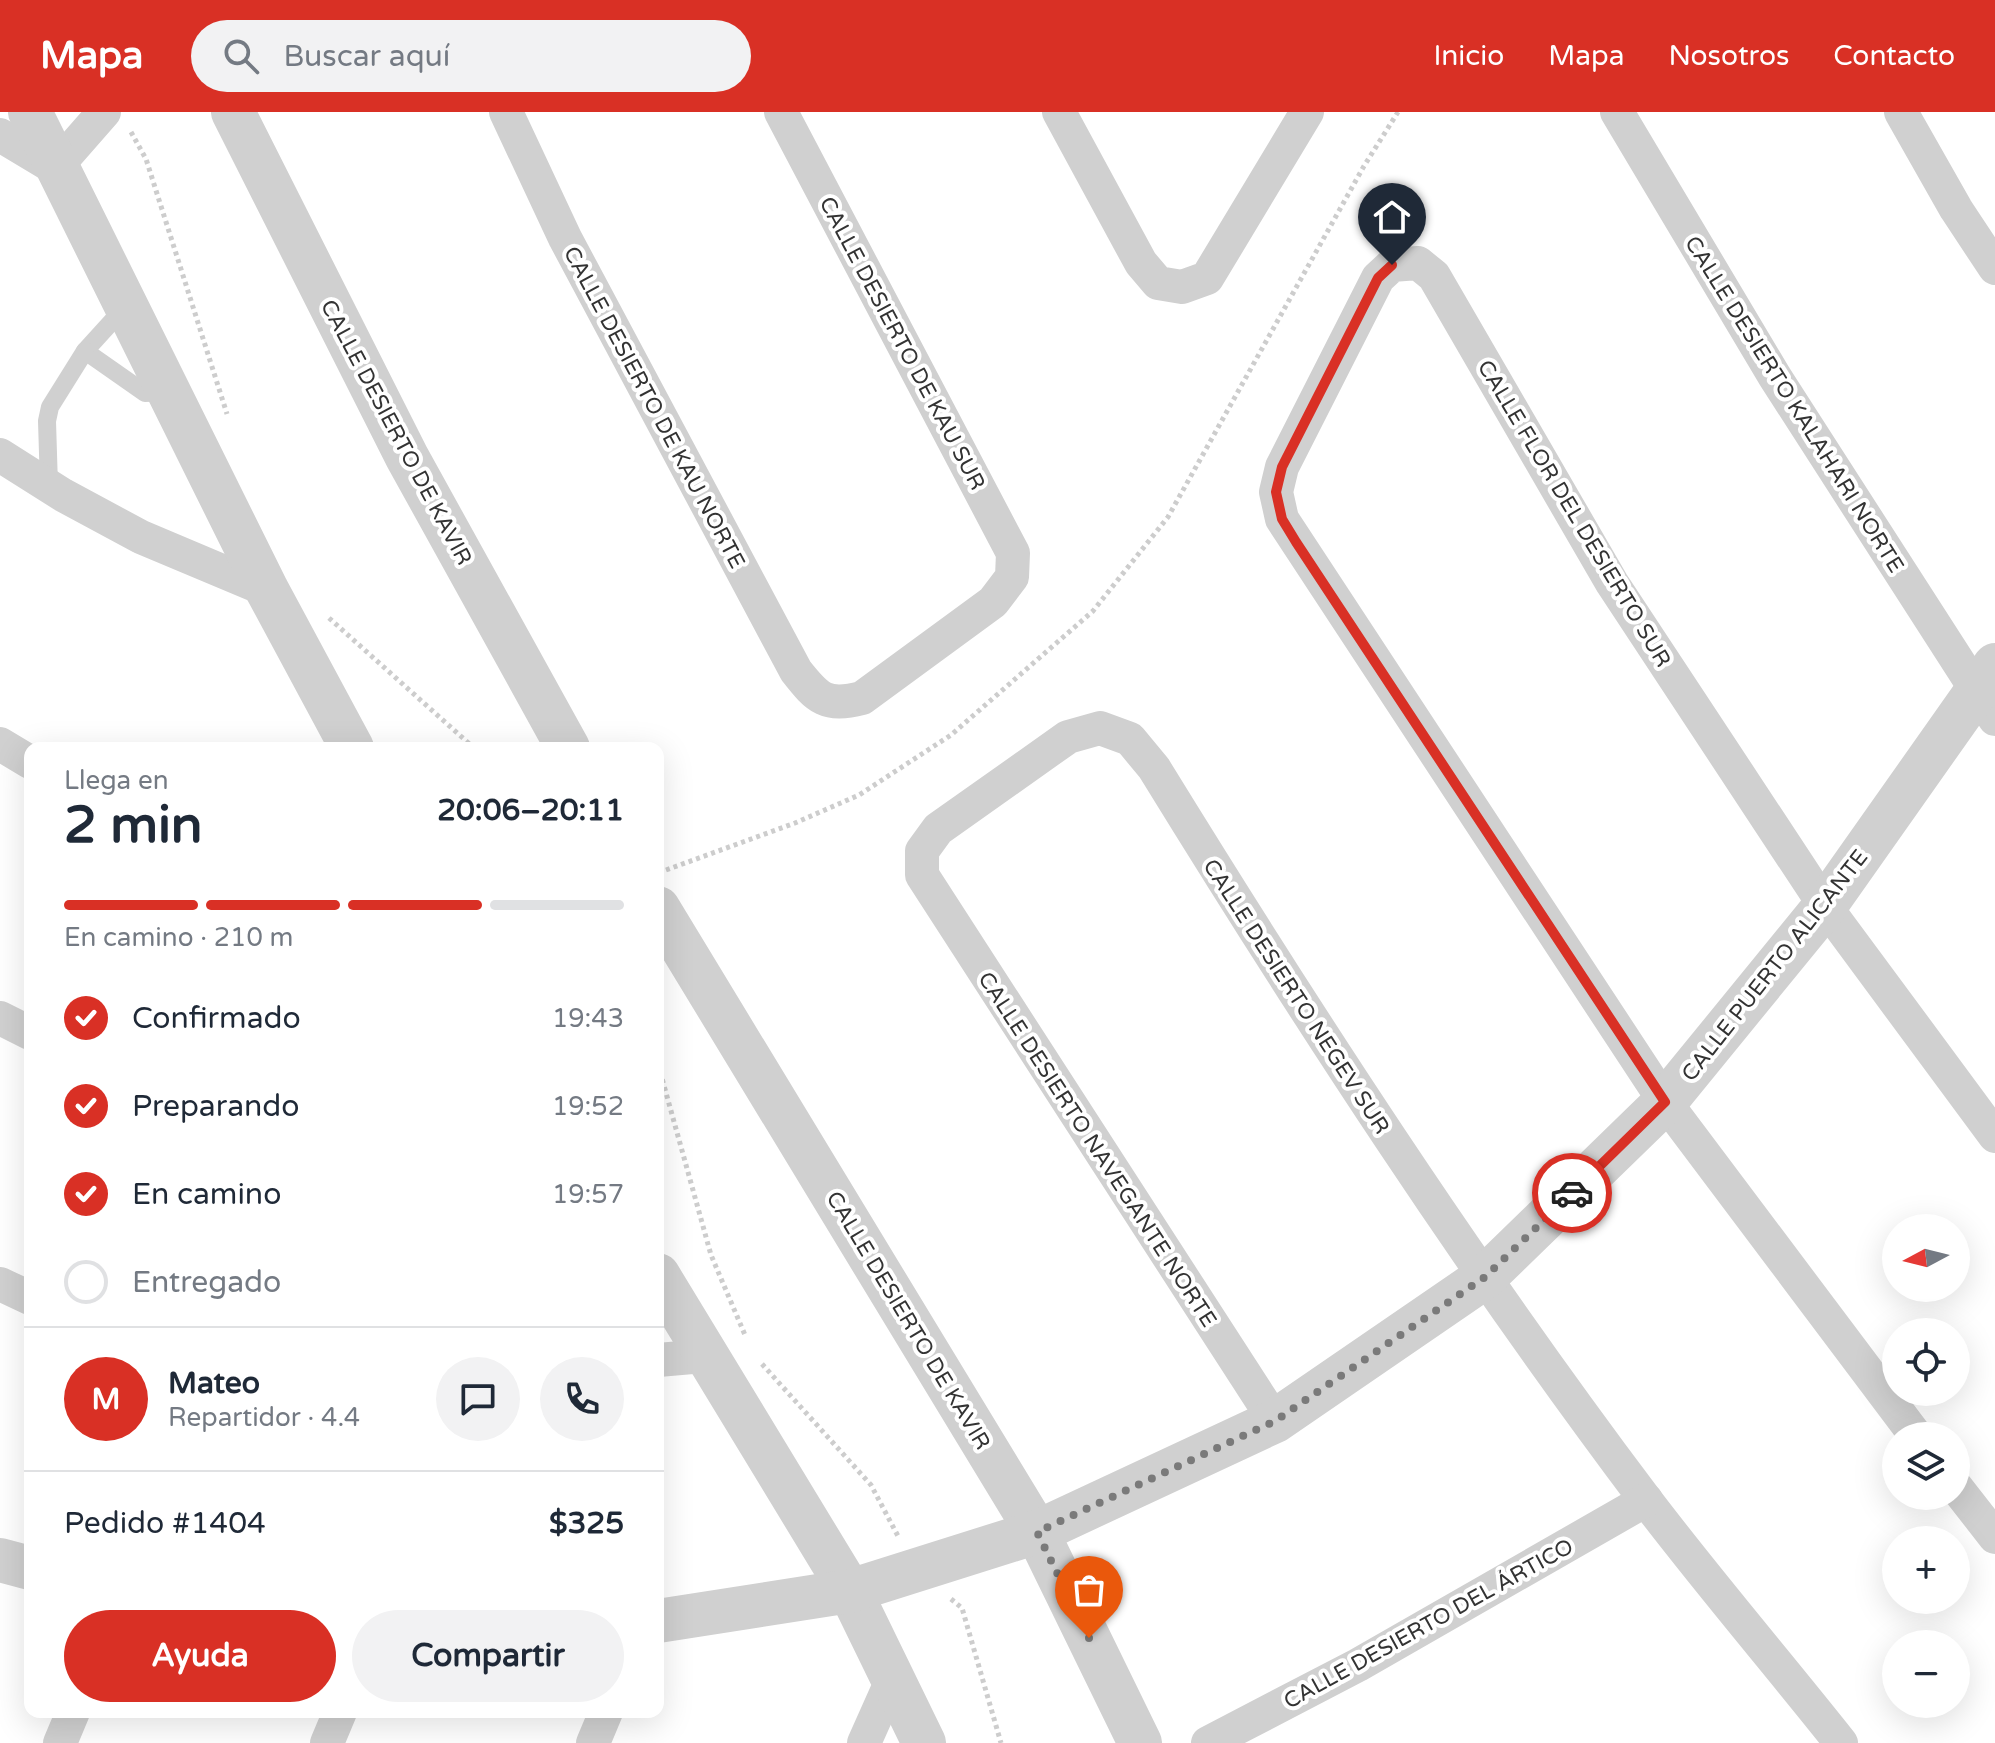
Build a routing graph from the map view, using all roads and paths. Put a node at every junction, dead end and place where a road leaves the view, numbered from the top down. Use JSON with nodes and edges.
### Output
{"nodes":[{"id":1,"x":30,"y":112,"type":"edge"},
{"id":2,"x":233,"y":112,"type":"edge"},
{"id":3,"x":506,"y":112,"type":"edge"},
{"id":4,"x":781,"y":112,"type":"edge"},
{"id":5,"x":1059,"y":112,"type":"edge"},
{"id":6,"x":1307,"y":112,"type":"edge"},
{"id":7,"x":1398,"y":112,"type":"edge"},
{"id":8,"x":1617,"y":112,"type":"edge"},
{"id":9,"x":1901,"y":112,"type":"edge"},
{"id":10,"x":116,"y":118,"type":"edge"},
{"id":11,"x":0,"y":135,"type":"edge"},
{"id":12,"x":55,"y":168,"type":"junction"},
{"id":13,"x":1995,"y":268,"type":"edge"},
{"id":14,"x":125,"y":307,"type":"junction"},
{"id":15,"x":85,"y":351,"type":"junction"},
{"id":16,"x":168,"y":392,"type":"junction"},
{"id":17,"x":230,"y":424,"type":"dead end"},
{"id":18,"x":0,"y":455,"type":"edge"},
{"id":19,"x":49,"y":486,"type":"junction"},
{"id":20,"x":1012,"y":577,"type":"joint"},
{"id":21,"x":267,"y":590,"type":"junction"},
{"id":22,"x":325,"y":614,"type":"dead end"},
{"id":23,"x":1989,"y":693,"type":"edge"},
{"id":24,"x":349,"y":742,"type":"edge"},
{"id":25,"x":467,"y":742,"type":"edge"},
{"id":26,"x":565,"y":742,"type":"edge"},
{"id":27,"x":0,"y":744,"type":"edge"},
{"id":28,"x":24,"y":758,"type":"edge"},
{"id":29,"x":664,"y":871,"type":"edge"},
{"id":30,"x":922,"y":875,"type":"joint"},
{"id":31,"x":1825,"y":906,"type":"junction"},
{"id":32,"x":664,"y":918,"type":"edge"},
{"id":33,"x":0,"y":1018,"type":"edge"},
{"id":34,"x":24,"y":1030,"type":"edge"},
{"id":35,"x":664,"y":1086,"type":"edge"},
{"id":36,"x":1665,"y":1102,"type":"junction"},
{"id":37,"x":1995,"y":1136,"type":"edge"},
{"id":38,"x":1485,"y":1277,"type":"junction"},
{"id":39,"x":0,"y":1284,"type":"edge"},
{"id":40,"x":664,"y":1286,"type":"edge"},
{"id":41,"x":24,"y":1295,"type":"edge"},
{"id":42,"x":747,"y":1341,"type":"dead end"},
{"id":43,"x":753,"y":1355,"type":"dead end"},
{"id":44,"x":704,"y":1356,"type":"junction"},
{"id":45,"x":664,"y":1359,"type":"edge"},
{"id":46,"x":1275,"y":1421,"type":"junction"},
{"id":47,"x":1905,"y":1422,"type":"edge"},
{"id":48,"x":1646,"y":1500,"type":"junction"},
{"id":49,"x":1970,"y":1505,"type":"edge"},
{"id":50,"x":1037,"y":1532,"type":"junction"},
{"id":51,"x":1995,"y":1537,"type":"edge"},
{"id":52,"x":0,"y":1560,"type":"edge"},
{"id":53,"x":24,"y":1566,"type":"edge"},
{"id":54,"x":916,"y":1570,"type":"junction"},
{"id":55,"x":850,"y":1591,"type":"junction"},
{"id":56,"x":664,"y":1620,"type":"edge"},
{"id":57,"x":893,"y":1678,"type":"junction"},
{"id":58,"x":70,"y":1718,"type":"edge"},
{"id":59,"x":337,"y":1718,"type":"edge"},
{"id":60,"x":603,"y":1718,"type":"edge"},
{"id":61,"x":60,"y":1743,"type":"edge"},
{"id":62,"x":327,"y":1743,"type":"edge"},
{"id":63,"x":593,"y":1743,"type":"edge"},
{"id":64,"x":864,"y":1743,"type":"edge"},
{"id":65,"x":924,"y":1743,"type":"edge"},
{"id":66,"x":1001,"y":1743,"type":"edge"},
{"id":67,"x":1140,"y":1743,"type":"edge"},
{"id":68,"x":1208,"y":1743,"type":"edge"},
{"id":69,"x":1841,"y":1743,"type":"edge"}],
"edges":[{"from":1,"to":12,"type":"street"},
{"from":2,"to":26,"type":"street","name":"CALLE DESIERTO DE KAVIR"},
{"from":3,"to":20,"type":"street","name":"CALLE DESIERTO DE KAU NORTE"},
{"from":4,"to":20,"type":"street","name":"CALLE DESIERTO DE KAU SUR"},
{"from":5,"to":6,"type":"street"},
{"from":7,"to":29,"type":"path"},
{"from":8,"to":23,"type":"street","name":"CALLE DESIERTO KALAHARI NORTE"},
{"from":9,"to":13,"type":"street"},
{"from":10,"to":12,"type":"street"},
{"from":10,"to":17,"type":"path"},
{"from":11,"to":12,"type":"street"},
{"from":12,"to":14,"type":"street"},
{"from":14,"to":15,"type":"lane"},
{"from":14,"to":16,"type":"street"},
{"from":15,"to":16,"type":"lane"},
{"from":15,"to":19,"type":"lane"},
{"from":16,"to":21,"type":"street"},
{"from":18,"to":19,"type":"street"},
{"from":19,"to":21,"type":"street"},
{"from":21,"to":24,"type":"street"},
{"from":22,"to":25,"type":"path"},
{"from":23,"to":31,"type":"street","name":"CALLE PUERTO ALICANTE"},
{"from":27,"to":28,"type":"street"},
{"from":30,"to":38,"type":"street","name":"CALLE DESIERTO NEGEV SUR"},
{"from":30,"to":46,"type":"street","name":"CALLE DESIERTO NAVEGANTE NORTE"},
{"from":31,"to":36,"type":"street","name":"CALLE PUERTO ALICANTE"},
{"from":31,"to":36,"type":"street","name":"CALLE FLOR DEL DESIERTO SUR"},
{"from":31,"to":37,"type":"street","name":"CALLE FLOR DEL DESIERTO SUR"},
{"from":32,"to":50,"type":"street","name":"CALLE DESIERTO DE KAVIR"},
{"from":33,"to":34,"type":"street"},
{"from":35,"to":42,"type":"path"},
{"from":36,"to":38,"type":"street","name":"CALLE PUERTO ALICANTE"},
{"from":36,"to":47,"type":"street"},
{"from":38,"to":46,"type":"street","name":"CALLE PUERTO ALICANTE"},
{"from":38,"to":48,"type":"street","name":"CALLE DESIERTO NEGEV SUR"},
{"from":39,"to":41,"type":"street"},
{"from":40,"to":44,"type":"street"},
{"from":43,"to":54,"type":"path"},
{"from":44,"to":45,"type":"street"},
{"from":44,"to":55,"type":"street"},
{"from":46,"to":50,"type":"street","name":"CALLE PUERTO ALICANTE"},
{"from":48,"to":68,"type":"street","name":"CALLE DESIERTO DEL ÁRTICO"},
{"from":48,"to":69,"type":"street","name":"CALLE DESIERTO NEGEV SUR"},
{"from":49,"to":51,"type":"street"},
{"from":50,"to":54,"type":"street","name":"CALLE PUERTO ALICANTE"},
{"from":50,"to":67,"type":"street","name":"CALLE DESIERTO DE KAVIR"},
{"from":52,"to":53,"type":"street"},
{"from":54,"to":55,"type":"street","name":"CALLE PUERTO ALICANTE"},
{"from":54,"to":66,"type":"path"},
{"from":55,"to":56,"type":"street","name":"CALLE PUERTO ALICANTE"},
{"from":55,"to":57,"type":"street"},
{"from":57,"to":64,"type":"street"},
{"from":57,"to":65,"type":"street"},
{"from":58,"to":61,"type":"street"},
{"from":59,"to":62,"type":"street"},
{"from":60,"to":63,"type":"street"}]}
